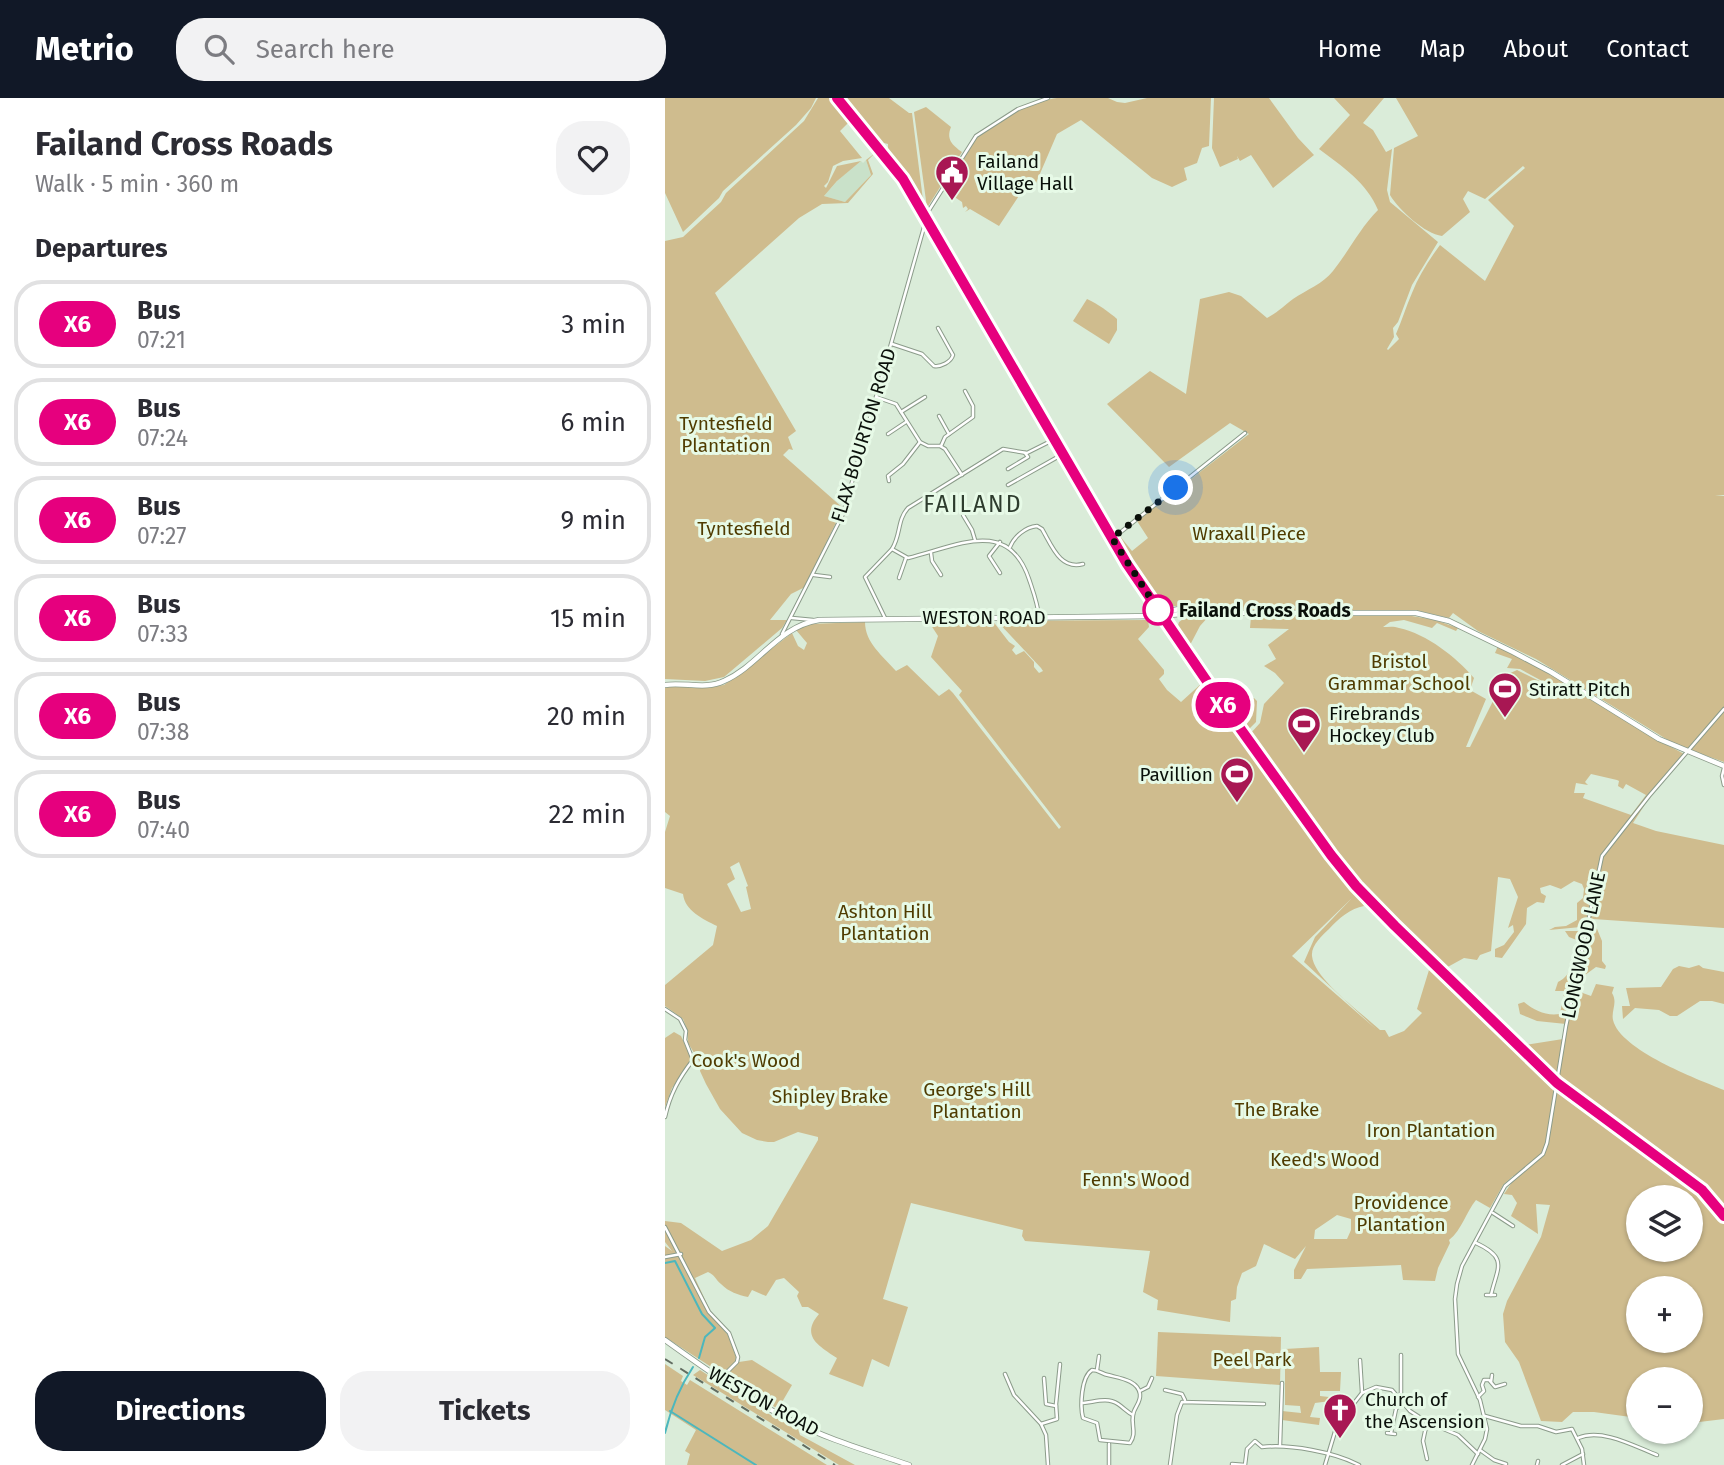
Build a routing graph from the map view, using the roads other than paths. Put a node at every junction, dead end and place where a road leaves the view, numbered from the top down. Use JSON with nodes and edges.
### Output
{"nodes":[{"id":1,"x":837,"y":98,"type":"edge"},
{"id":2,"x":1048,"y":98,"type":"edge"},
{"id":3,"x":926,"y":218,"type":"junction"},
{"id":4,"x":937,"y":331,"type":"dead end"},
{"id":5,"x":891,"y":343,"type":"junction"},
{"id":6,"x":967,"y":392,"type":"dead end"},
{"id":7,"x":876,"y":397,"type":"junction"},
{"id":8,"x":925,"y":397,"type":"dead end"},
{"id":9,"x":901,"y":412,"type":"junction"},
{"id":10,"x":941,"y":417,"type":"dead end"},
{"id":11,"x":907,"y":422,"type":"junction"},
{"id":12,"x":892,"y":433,"type":"dead end"},
{"id":13,"x":949,"y":433,"type":"junction"},
{"id":14,"x":1245,"y":433,"type":"dead end"},
{"id":15,"x":1055,"y":439,"type":"junction"},
{"id":16,"x":920,"y":442,"type":"junction"},
{"id":17,"x":941,"y":446,"type":"junction"},
{"id":18,"x":1025,"y":453,"type":"junction"},
{"id":19,"x":1063,"y":453,"type":"junction"},
{"id":20,"x":1008,"y":469,"type":"dead end"},
{"id":21,"x":962,"y":475,"type":"junction"},
{"id":22,"x":889,"y":481,"type":"dead end"},
{"id":23,"x":1008,"y":485,"type":"dead end"},
{"id":24,"x":966,"y":516,"type":"dead end"},
{"id":25,"x":1112,"y":538,"type":"junction"},
{"id":26,"x":975,"y":541,"type":"junction"},
{"id":27,"x":1000,"y":542,"type":"junction"},
{"id":28,"x":1010,"y":547,"type":"junction"},
{"id":29,"x":892,"y":549,"type":"junction"},
{"id":30,"x":931,"y":552,"type":"junction"},
{"id":31,"x":907,"y":558,"type":"junction"},
{"id":32,"x":1081,"y":565,"type":"dead end"},
{"id":33,"x":940,"y":573,"type":"dead end"},
{"id":34,"x":1000,"y":573,"type":"dead end"},
{"id":35,"x":814,"y":575,"type":"junction"},
{"id":36,"x":827,"y":578,"type":"dead end"},
{"id":37,"x":899,"y":578,"type":"dead end"},
{"id":38,"x":1195,"y":613,"type":"junction"},
{"id":39,"x":1160,"y":614,"type":"junction"},
{"id":40,"x":1178,"y":614,"type":"junction"},
{"id":41,"x":1039,"y":617,"type":"junction"},
{"id":42,"x":792,"y":618,"type":"junction"},
{"id":43,"x":885,"y":618,"type":"junction"},
{"id":44,"x":814,"y":621,"type":"junction"},
{"id":45,"x":1172,"y":629,"type":"junction"},
{"id":46,"x":782,"y":634,"type":"junction"},
{"id":47,"x":665,"y":685,"type":"edge"},
{"id":48,"x":1724,"y":709,"type":"edge"},
{"id":49,"x":1687,"y":752,"type":"junction"},
{"id":50,"x":1724,"y":767,"type":"edge"},
{"id":51,"x":1724,"y":785,"type":"edge"},
{"id":52,"x":665,"y":1009,"type":"edge"},
{"id":53,"x":1557,"y":1083,"type":"junction"},
{"id":54,"x":665,"y":1117,"type":"edge"},
{"id":55,"x":1492,"y":1212,"type":"junction"},
{"id":56,"x":1724,"y":1216,"type":"edge"},
{"id":57,"x":1513,"y":1226,"type":"dead end"},
{"id":58,"x":665,"y":1227,"type":"edge"},
{"id":59,"x":1476,"y":1243,"type":"junction"},
{"id":60,"x":681,"y":1254,"type":"junction"},
{"id":61,"x":665,"y":1257,"type":"edge"},
{"id":62,"x":1490,"y":1295,"type":"dead end"},
{"id":63,"x":665,"y":1340,"type":"edge"},
{"id":64,"x":1099,"y":1356,"type":"dead end"},
{"id":65,"x":1403,"y":1359,"type":"dead end"},
{"id":66,"x":1360,"y":1360,"type":"dead end"},
{"id":67,"x":1060,"y":1364,"type":"dead end"},
{"id":68,"x":1097,"y":1370,"type":"junction"},
{"id":69,"x":1005,"y":1374,"type":"dead end"},
{"id":70,"x":1492,"y":1375,"type":"dead end"},
{"id":71,"x":721,"y":1378,"type":"junction"},
{"id":72,"x":1044,"y":1378,"type":"dead end"},
{"id":73,"x":1152,"y":1378,"type":"dead end"},
{"id":74,"x":1492,"y":1382,"type":"junction"},
{"id":75,"x":1282,"y":1383,"type":"dead end"},
{"id":76,"x":1505,"y":1384,"type":"dead end"},
{"id":77,"x":1185,"y":1389,"type":"dead end"},
{"id":78,"x":1168,"y":1390,"type":"dead end"},
{"id":79,"x":1140,"y":1391,"type":"junction"},
{"id":80,"x":1182,"y":1394,"type":"junction"},
{"id":81,"x":1362,"y":1394,"type":"junction"},
{"id":82,"x":1398,"y":1397,"type":"junction"},
{"id":83,"x":1478,"y":1397,"type":"junction"},
{"id":84,"x":1185,"y":1400,"type":"junction"},
{"id":85,"x":1402,"y":1402,"type":"junction"},
{"id":86,"x":1083,"y":1403,"type":"junction"},
{"id":87,"x":1264,"y":1404,"type":"dead end"},
{"id":88,"x":1056,"y":1406,"type":"junction"},
{"id":89,"x":1133,"y":1415,"type":"junction"},
{"id":90,"x":1485,"y":1416,"type":"junction"},
{"id":91,"x":1427,"y":1422,"type":"junction"},
{"id":92,"x":1041,"y":1423,"type":"junction"},
{"id":93,"x":1391,"y":1433,"type":"dead end"},
{"id":94,"x":1578,"y":1438,"type":"junction"},
{"id":95,"x":1109,"y":1443,"type":"junction"},
{"id":96,"x":1280,"y":1446,"type":"junction"},
{"id":97,"x":1479,"y":1452,"type":"junction"},
{"id":98,"x":1583,"y":1454,"type":"junction"},
{"id":99,"x":1329,"y":1455,"type":"junction"},
{"id":100,"x":1657,"y":1455,"type":"dead end"},
{"id":101,"x":1427,"y":1456,"type":"dead end"},
{"id":102,"x":1232,"y":1464,"type":"edge"},
{"id":103,"x":1506,"y":1464,"type":"edge"},
{"id":104,"x":1584,"y":1464,"type":"edge"},
{"id":105,"x":909,"y":1465,"type":"edge"},
{"id":106,"x":1048,"y":1465,"type":"edge"},
{"id":107,"x":1109,"y":1465,"type":"edge"},
{"id":108,"x":1170,"y":1465,"type":"edge"},
{"id":109,"x":1325,"y":1465,"type":"edge"},
{"id":110,"x":1359,"y":1465,"type":"edge"},
{"id":111,"x":1472,"y":1465,"type":"edge"},
{"id":112,"x":1562,"y":1465,"type":"edge"},
{"id":113,"x":1591,"y":1465,"type":"edge"}],
"edges":[{"from":1,"to":3,"type":"main road"},
{"from":2,"to":3,"type":"street"},
{"from":3,"to":5,"type":"street","name":"FLAX BOURTON ROAD"},
{"from":3,"to":15,"type":"main road"},
{"from":4,"to":5,"type":"street"},
{"from":5,"to":7,"type":"street","name":"FLAX BOURTON ROAD"},
{"from":6,"to":13,"type":"street"},
{"from":7,"to":9,"type":"street"},
{"from":7,"to":35,"type":"street","name":"FLAX BOURTON ROAD"},
{"from":8,"to":9,"type":"street"},
{"from":9,"to":11,"type":"street"},
{"from":10,"to":13,"type":"street"},
{"from":11,"to":12,"type":"street"},
{"from":11,"to":16,"type":"street"},
{"from":13,"to":17,"type":"street"},
{"from":14,"to":25,"type":"street"},
{"from":15,"to":18,"type":"street"},
{"from":15,"to":19,"type":"main road"},
{"from":16,"to":17,"type":"street"},
{"from":16,"to":22,"type":"street"},
{"from":17,"to":21,"type":"street"},
{"from":18,"to":20,"type":"street"},
{"from":18,"to":21,"type":"street"},
{"from":19,"to":23,"type":"street"},
{"from":19,"to":25,"type":"main road"},
{"from":21,"to":29,"type":"street"},
{"from":24,"to":26,"type":"street"},
{"from":25,"to":39,"type":"main road"},
{"from":26,"to":27,"type":"street"},
{"from":26,"to":30,"type":"street"},
{"from":27,"to":28,"type":"street"},
{"from":27,"to":34,"type":"street"},
{"from":28,"to":32,"type":"street"},
{"from":28,"to":41,"type":"street"},
{"from":29,"to":31,"type":"street"},
{"from":29,"to":43,"type":"street"},
{"from":30,"to":31,"type":"street"},
{"from":30,"to":33,"type":"street"},
{"from":31,"to":37,"type":"street"},
{"from":35,"to":36,"type":"street"},
{"from":35,"to":42,"type":"street","name":"FLAX BOURTON ROAD"},
{"from":38,"to":39,"type":"main road"},
{"from":38,"to":40,"type":"main road"},
{"from":38,"to":49,"type":"main road"},
{"from":39,"to":40,"type":"main road"},
{"from":39,"to":41,"type":"main road","name":"WESTON ROAD"},
{"from":39,"to":45,"type":"main road"},
{"from":40,"to":45,"type":"main road"},
{"from":41,"to":43,"type":"main road","name":"WESTON ROAD"},
{"from":42,"to":44,"type":"street","name":"WESTON ROAD"},
{"from":42,"to":46,"type":"street","name":"FLAX BOURTON ROAD"},
{"from":43,"to":44,"type":"main road","name":"WESTON ROAD"},
{"from":44,"to":46,"type":"main road","name":"WESTON ROAD"},
{"from":45,"to":53,"type":"main road"},
{"from":46,"to":47,"type":"main road","name":"WESTON ROAD"},
{"from":48,"to":49,"type":"street","name":"LONGWOOD LANE"},
{"from":49,"to":50,"type":"main road"},
{"from":49,"to":53,"type":"street","name":"LONGWOOD LANE"},
{"from":50,"to":51,"type":"street"},
{"from":52,"to":54,"type":"street"},
{"from":53,"to":55,"type":"street","name":"LONGWOOD LANE"},
{"from":53,"to":56,"type":"main road"},
{"from":55,"to":57,"type":"street"},
{"from":55,"to":59,"type":"street","name":"LONGWOOD LANE"},
{"from":58,"to":60,"type":"street"},
{"from":59,"to":62,"type":"street"},
{"from":59,"to":83,"type":"street","name":"LONGWOOD LANE"},
{"from":60,"to":61,"type":"street"},
{"from":60,"to":71,"type":"street"},
{"from":63,"to":71,"type":"main road","name":"WESTON ROAD"},
{"from":64,"to":68,"type":"street"},
{"from":65,"to":82,"type":"street"},
{"from":66,"to":81,"type":"street"},
{"from":67,"to":88,"type":"street"},
{"from":68,"to":79,"type":"street"},
{"from":68,"to":86,"type":"street"},
{"from":69,"to":92,"type":"street"},
{"from":70,"to":74,"type":"street"},
{"from":71,"to":105,"type":"main road","name":"WESTON ROAD"},
{"from":72,"to":88,"type":"street"},
{"from":73,"to":79,"type":"street"},
{"from":74,"to":76,"type":"street"},
{"from":74,"to":83,"type":"street"},
{"from":75,"to":96,"type":"street"},
{"from":77,"to":80,"type":"street"},
{"from":78,"to":80,"type":"street"},
{"from":79,"to":89,"type":"street"},
{"from":80,"to":84,"type":"street"},
{"from":81,"to":82,"type":"street"},
{"from":81,"to":99,"type":"street"},
{"from":82,"to":85,"type":"street"},
{"from":83,"to":90,"type":"street","name":"LONGWOOD LANE"},
{"from":84,"to":87,"type":"street"},
{"from":84,"to":108,"type":"street"},
{"from":85,"to":91,"type":"street"},
{"from":85,"to":93,"type":"street"},
{"from":86,"to":89,"type":"street"},
{"from":86,"to":95,"type":"street"},
{"from":88,"to":92,"type":"street"},
{"from":89,"to":95,"type":"street"},
{"from":90,"to":94,"type":"street"},
{"from":90,"to":97,"type":"street"},
{"from":91,"to":97,"type":"street"},
{"from":91,"to":101,"type":"street"},
{"from":92,"to":106,"type":"street"},
{"from":94,"to":98,"type":"street"},
{"from":94,"to":100,"type":"street"},
{"from":95,"to":107,"type":"street"},
{"from":96,"to":99,"type":"street"},
{"from":96,"to":102,"type":"street"},
{"from":97,"to":103,"type":"street"},
{"from":97,"to":111,"type":"street"},
{"from":98,"to":104,"type":"street"},
{"from":98,"to":112,"type":"street"},
{"from":99,"to":109,"type":"street"},
{"from":99,"to":110,"type":"street"},
{"from":104,"to":113,"type":"street"}]}
